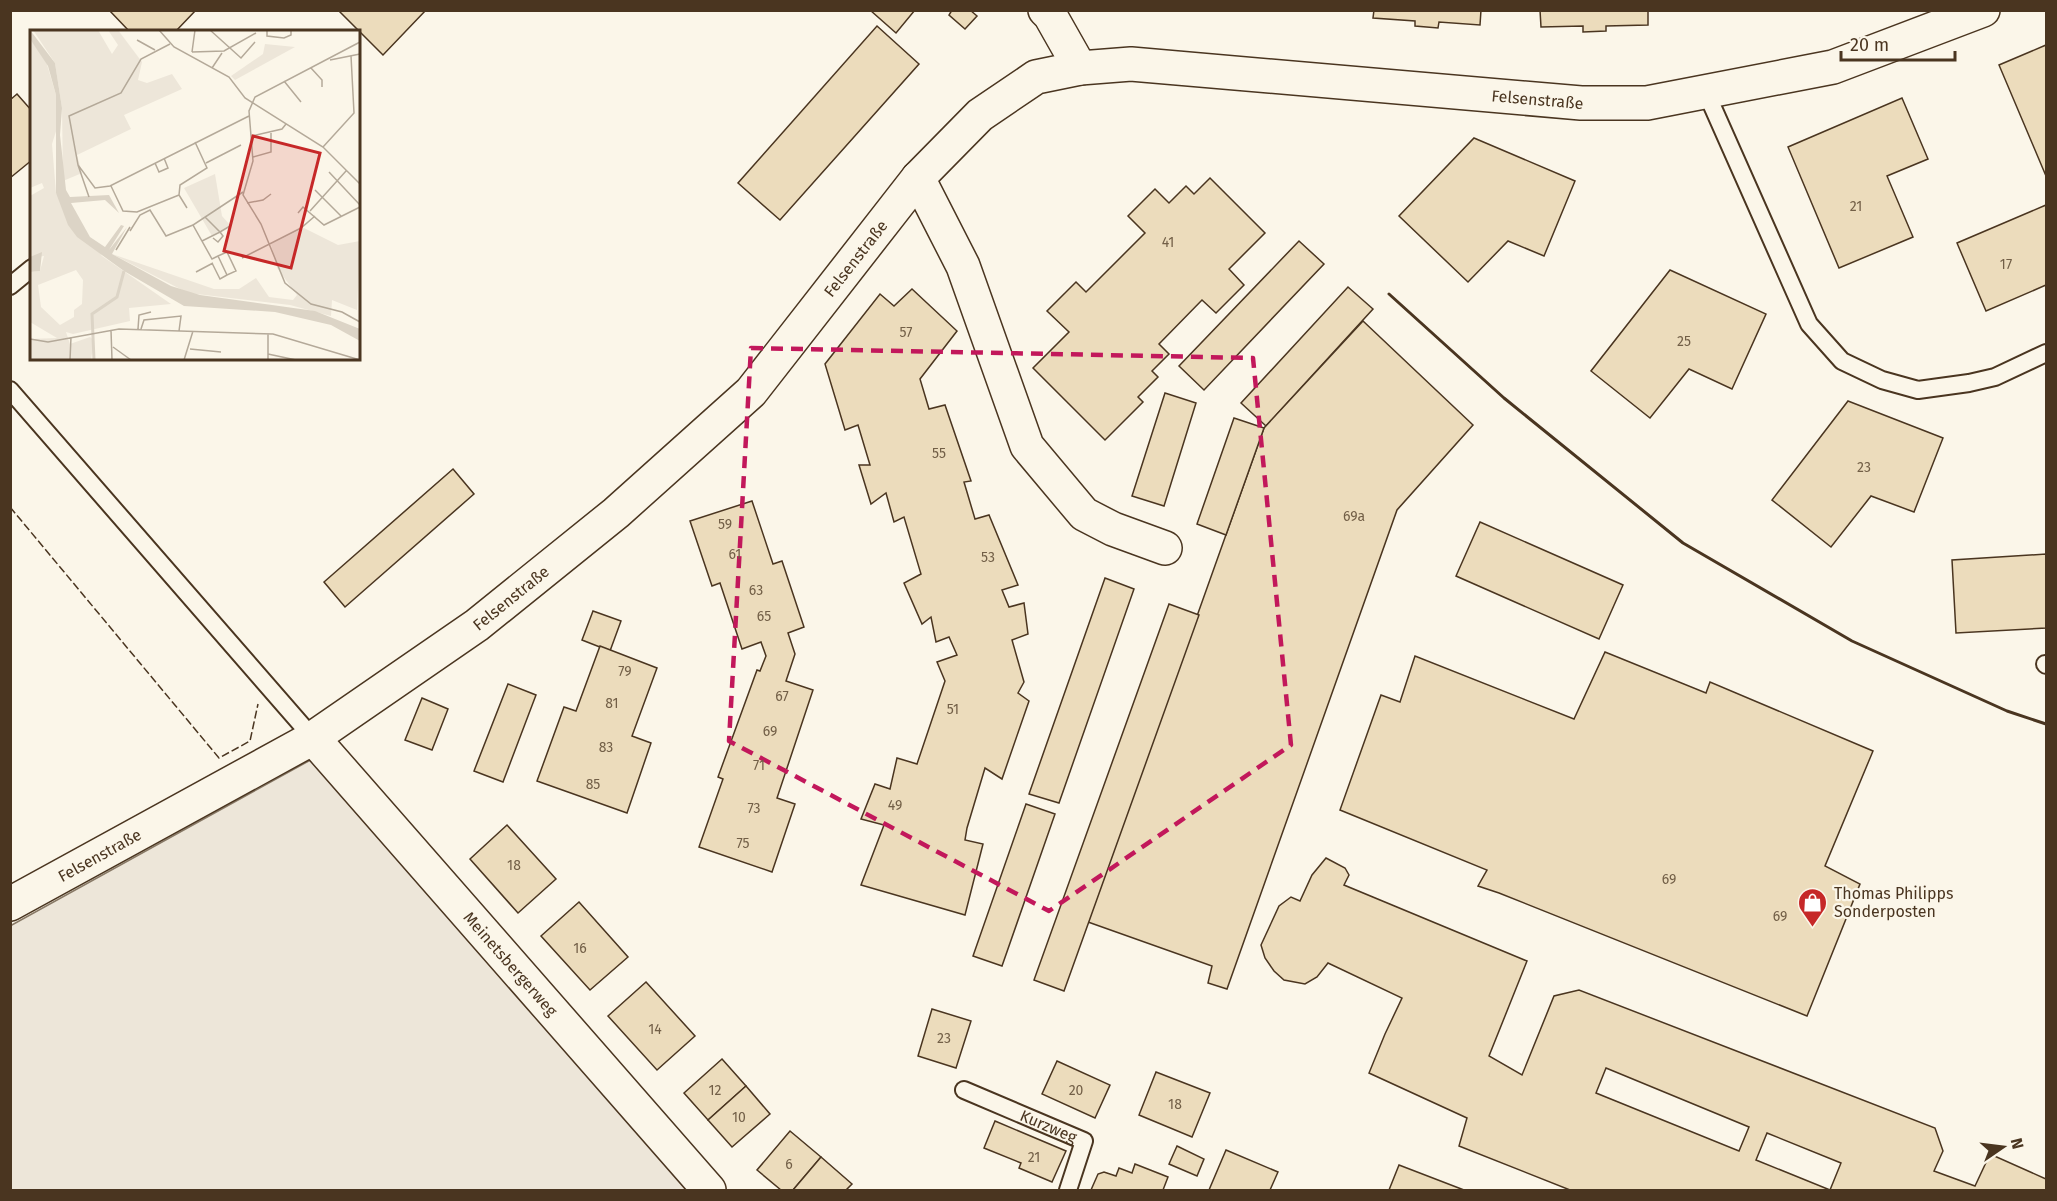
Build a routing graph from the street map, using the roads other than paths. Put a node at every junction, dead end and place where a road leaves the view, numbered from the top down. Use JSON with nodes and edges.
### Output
{"nodes":[{"id":1,"x":1045,"y":10,"type":"edge"},
{"id":2,"x":1983,"y":10,"type":"edge"},
{"id":3,"x":1080,"y":68,"type":"junction"},
{"id":4,"x":1706,"y":92,"type":"junction"},
{"id":5,"x":918,"y":178,"type":"junction"},
{"id":6,"x":30,"y":270,"type":"edge"},
{"id":7,"x":10,"y":286,"type":"edge"},
{"id":8,"x":2046,"y":354,"type":"edge"},
{"id":9,"x":10,"y":390,"type":"edge"},
{"id":10,"x":1165,"y":548,"type":"dead end"},
{"id":11,"x":313,"y":738,"type":"junction"},
{"id":12,"x":10,"y":904,"type":"edge"},
{"id":13,"x":964,"y":1090,"type":"dead end"},
{"id":14,"x":709,"y":1191,"type":"edge"},
{"id":15,"x":1068,"y":1191,"type":"edge"}],
"edges":[{"from":1,"to":3,"type":"street"},
{"from":2,"to":4,"type":"street","name":"Felsenstraße"},
{"from":3,"to":4,"type":"street","name":"Felsenstraße"},
{"from":3,"to":5,"type":"street","name":"Felsenstraße"},
{"from":4,"to":8,"type":"lane"},
{"from":5,"to":10,"type":"street"},
{"from":5,"to":11,"type":"street","name":"Felsenstraße"},
{"from":6,"to":7,"type":"lane"},
{"from":9,"to":11,"type":"lane"},
{"from":11,"to":12,"type":"street","name":"Felsenstraße"},
{"from":11,"to":14,"type":"street","name":"Meinetsbergerweg"},
{"from":13,"to":15,"type":"lane","name":"Kurzweg"}]}
